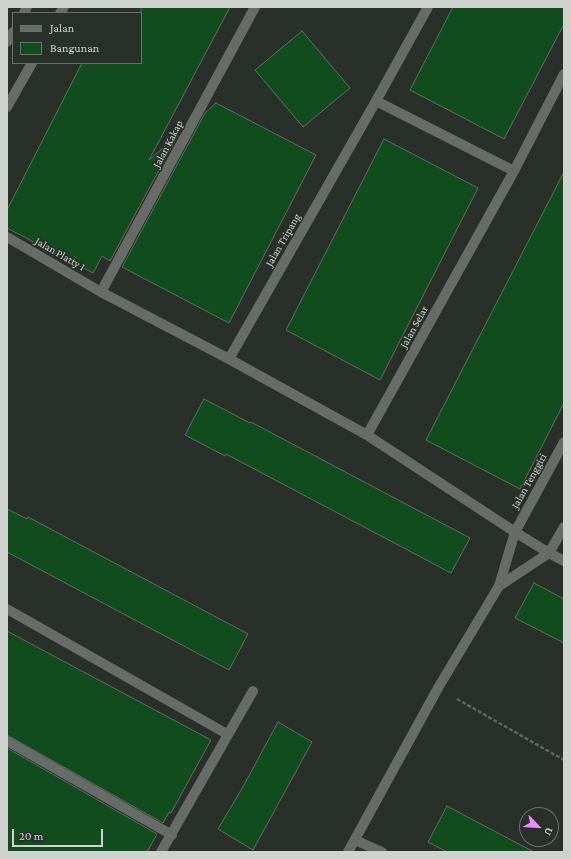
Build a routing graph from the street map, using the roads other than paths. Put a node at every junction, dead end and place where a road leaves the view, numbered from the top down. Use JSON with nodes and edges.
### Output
{"nodes":[{"id":1,"x":255,"y":7,"type":"edge"},
{"id":2,"x":428,"y":7,"type":"edge"},
{"id":3,"x":31,"y":64,"type":"edge"},
{"id":4,"x":564,"y":74,"type":"edge"},
{"id":5,"x":376,"y":101,"type":"junction"},
{"id":6,"x":7,"y":107,"type":"edge"},
{"id":7,"x":514,"y":171,"type":"junction"},
{"id":8,"x":7,"y":237,"type":"edge"},
{"id":9,"x":101,"y":292,"type":"junction"},
{"id":10,"x":229,"y":359,"type":"junction"},
{"id":11,"x":367,"y":435,"type":"junction"},
{"id":12,"x":564,"y":442,"type":"edge"},
{"id":13,"x":564,"y":526,"type":"edge"},
{"id":14,"x":515,"y":532,"type":"junction"},
{"id":15,"x":549,"y":553,"type":"junction"},
{"id":16,"x":564,"y":560,"type":"edge"},
{"id":17,"x":499,"y":586,"type":"junction"},
{"id":18,"x":7,"y":609,"type":"edge"},
{"id":19,"x":252,"y":691,"type":"dead end"},
{"id":20,"x":228,"y":734,"type":"junction"},
{"id":21,"x":7,"y":740,"type":"edge"},
{"id":22,"x":172,"y":835,"type":"junction"},
{"id":23,"x":355,"y":840,"type":"junction"},
{"id":24,"x":161,"y":852,"type":"edge"},
{"id":25,"x":348,"y":852,"type":"edge"},
{"id":26,"x":382,"y":852,"type":"edge"}],
"edges":[{"from":1,"to":9,"type":"street","name":"Jalan Kakap"},
{"from":2,"to":5,"type":"street","name":"Jalan Tripang"},
{"from":3,"to":6,"type":"street"},
{"from":4,"to":7,"type":"street","name":"Jalan Selar"},
{"from":5,"to":7,"type":"street"},
{"from":5,"to":10,"type":"street","name":"Jalan Tripang"},
{"from":7,"to":11,"type":"street","name":"Jalan Selar"},
{"from":8,"to":9,"type":"street","name":"Jalan Platty I"},
{"from":9,"to":10,"type":"street"},
{"from":10,"to":11,"type":"street"},
{"from":11,"to":14,"type":"street"},
{"from":12,"to":14,"type":"street","name":"Jalan Tenggiri"},
{"from":13,"to":15,"type":"street"},
{"from":14,"to":15,"type":"street"},
{"from":14,"to":17,"type":"street","name":"Jalan Tenggiri"},
{"from":15,"to":16,"type":"street"},
{"from":15,"to":17,"type":"street"},
{"from":17,"to":23,"type":"street"},
{"from":18,"to":20,"type":"street"},
{"from":19,"to":20,"type":"street"},
{"from":20,"to":22,"type":"street"},
{"from":21,"to":22,"type":"street"},
{"from":22,"to":24,"type":"street"},
{"from":23,"to":25,"type":"street"},
{"from":23,"to":26,"type":"street"}]}
